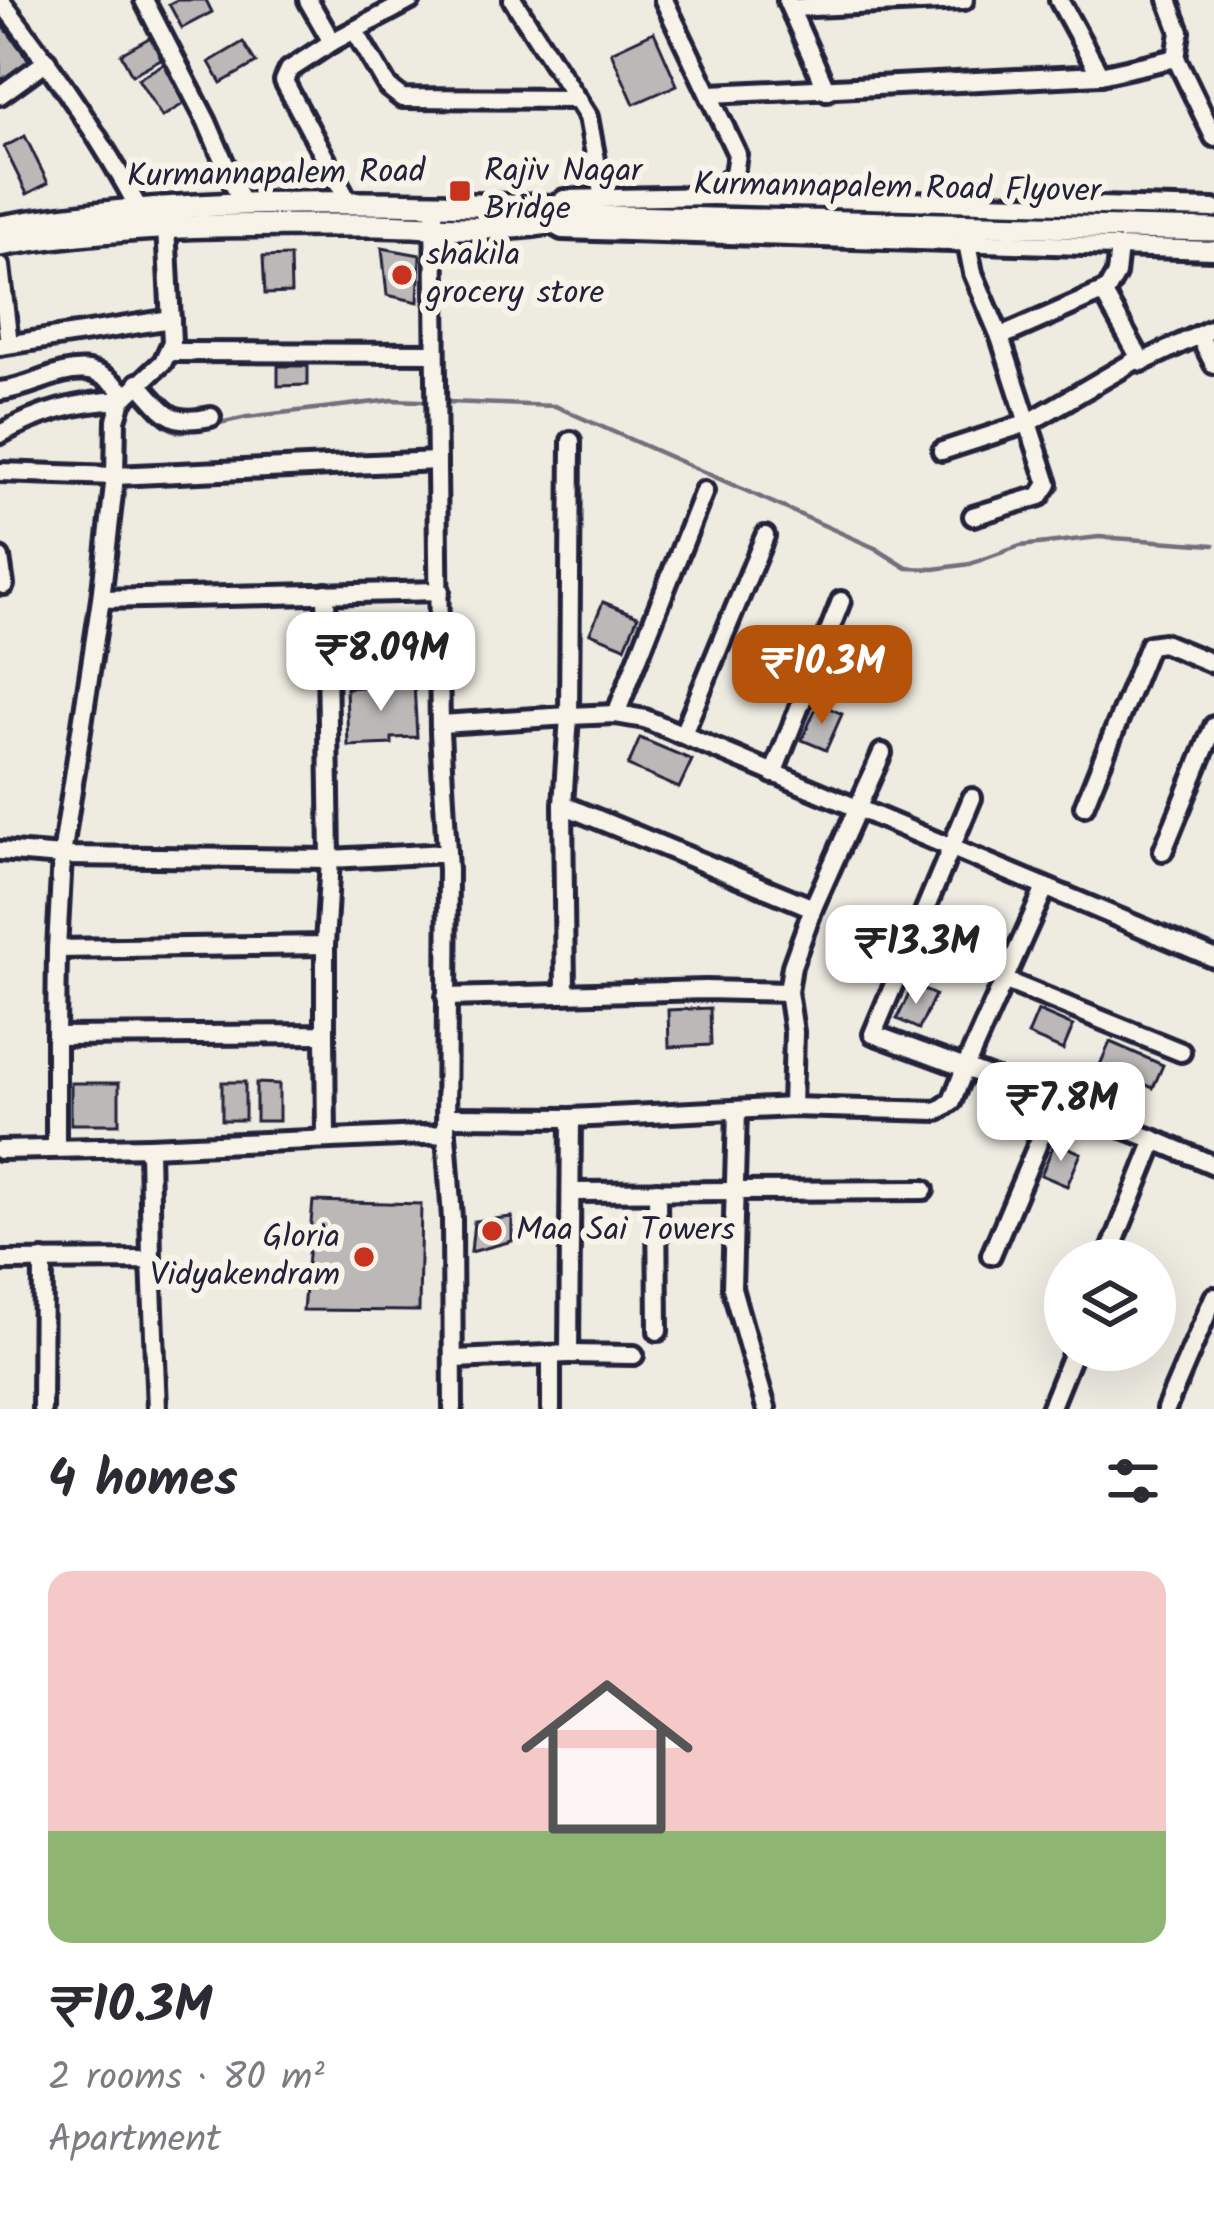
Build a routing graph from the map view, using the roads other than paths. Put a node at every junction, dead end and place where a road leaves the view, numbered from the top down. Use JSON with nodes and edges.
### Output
{"nodes":[{"id":1,"x":0,"y":0,"type":"edge"},
{"id":2,"x":144,"y":0,"type":"edge"},
{"id":3,"x":308,"y":0,"type":"edge"},
{"id":4,"x":411,"y":0,"type":"edge"},
{"id":5,"x":513,"y":0,"type":"edge"},
{"id":6,"x":664,"y":0,"type":"edge"},
{"id":7,"x":964,"y":0,"type":"edge"},
{"id":8,"x":1059,"y":0,"type":"edge"},
{"id":9,"x":1168,"y":0,"type":"edge"},
{"id":10,"x":789,"y":4,"type":"edge"},
{"id":11,"x":355,"y":31,"type":"junction"},
{"id":12,"x":332,"y":42,"type":"junction"},
{"id":13,"x":1176,"y":58,"type":"junction"},
{"id":14,"x":47,"y":61,"type":"junction"},
{"id":15,"x":1100,"y":75,"type":"junction"},
{"id":16,"x":827,"y":91,"type":"junction"},
{"id":17,"x":711,"y":94,"type":"junction"},
{"id":18,"x":0,"y":95,"type":"edge"},
{"id":19,"x":577,"y":99,"type":"junction"},
{"id":20,"x":1214,"y":137,"type":"edge"},
{"id":21,"x":712,"y":196,"type":"junction"},
{"id":22,"x":603,"y":198,"type":"junction"},
{"id":23,"x":348,"y":201,"type":"junction"},
{"id":24,"x":242,"y":204,"type":"junction"},
{"id":25,"x":139,"y":209,"type":"junction"},
{"id":26,"x":1214,"y":209,"type":"edge"},
{"id":27,"x":433,"y":215,"type":"junction"},
{"id":28,"x":553,"y":215,"type":"junction"},
{"id":29,"x":0,"y":227,"type":"edge"},
{"id":30,"x":166,"y":227,"type":"junction"},
{"id":31,"x":1214,"y":230,"type":"edge"},
{"id":32,"x":968,"y":243,"type":"junction"},
{"id":33,"x":0,"y":245,"type":"edge"},
{"id":34,"x":1119,"y":247,"type":"junction"},
{"id":35,"x":1214,"y":250,"type":"edge"},
{"id":36,"x":0,"y":266,"type":"edge"},
{"id":37,"x":1103,"y":292,"type":"junction"},
{"id":38,"x":171,"y":319,"type":"junction"},
{"id":39,"x":1207,"y":331,"type":"edge"},
{"id":40,"x":1000,"y":338,"type":"junction"},
{"id":41,"x":5,"y":345,"type":"edge"},
{"id":42,"x":170,"y":352,"type":"junction"},
{"id":43,"x":435,"y":353,"type":"junction"},
{"id":44,"x":1138,"y":359,"type":"junction"},
{"id":45,"x":1214,"y":364,"type":"edge"},
{"id":46,"x":0,"y":391,"type":"edge"},
{"id":47,"x":129,"y":392,"type":"junction"},
{"id":48,"x":211,"y":417,"type":"dead end"},
{"id":49,"x":1028,"y":423,"type":"junction"},
{"id":50,"x":0,"y":434,"type":"edge"},
{"id":51,"x":571,"y":441,"type":"dead end"},
{"id":52,"x":942,"y":451,"type":"dead end"},
{"id":53,"x":437,"y":461,"type":"junction"},
{"id":54,"x":0,"y":472,"type":"edge"},
{"id":55,"x":115,"y":476,"type":"junction"},
{"id":56,"x":704,"y":490,"type":"dead end"},
{"id":57,"x":973,"y":515,"type":"dead end"},
{"id":58,"x":765,"y":536,"type":"dead end"},
{"id":59,"x":0,"y":558,"type":"edge"},
{"id":60,"x":4,"y":585,"type":"dead end"},
{"id":61,"x":440,"y":591,"type":"junction"},
{"id":62,"x":326,"y":593,"type":"junction"},
{"id":63,"x":101,"y":599,"type":"junction"},
{"id":64,"x":841,"y":601,"type":"dead end"},
{"id":65,"x":1214,"y":664,"type":"edge"},
{"id":66,"x":616,"y":714,"type":"junction"},
{"id":67,"x":569,"y":716,"type":"junction"},
{"id":68,"x":441,"y":724,"type":"junction"},
{"id":69,"x":1214,"y":726,"type":"edge"},
{"id":70,"x":683,"y":734,"type":"junction"},
{"id":71,"x":882,"y":753,"type":"dead end"},
{"id":72,"x":773,"y":774,"type":"junction"},
{"id":73,"x":972,"y":798,"type":"dead end"},
{"id":74,"x":563,"y":805,"type":"junction"},
{"id":75,"x":1084,"y":806,"type":"dead end"},
{"id":76,"x":858,"y":810,"type":"junction"},
{"id":77,"x":952,"y":849,"type":"junction"},
{"id":78,"x":1163,"y":850,"type":"dead end"},
{"id":79,"x":0,"y":851,"type":"edge"},
{"id":80,"x":448,"y":854,"type":"junction"},
{"id":81,"x":62,"y":856,"type":"junction"},
{"id":82,"x":330,"y":859,"type":"junction"},
{"id":83,"x":1045,"y":888,"type":"junction"},
{"id":84,"x":813,"y":908,"type":"junction"},
{"id":85,"x":325,"y":945,"type":"junction"},
{"id":86,"x":57,"y":949,"type":"junction"},
{"id":87,"x":1214,"y":958,"type":"edge"},
{"id":88,"x":1006,"y":980,"type":"junction"},
{"id":89,"x":788,"y":992,"type":"junction"},
{"id":90,"x":566,"y":993,"type":"junction"},
{"id":91,"x":446,"y":997,"type":"junction"},
{"id":92,"x":325,"y":1034,"type":"junction"},
{"id":93,"x":56,"y":1036,"type":"junction"},
{"id":94,"x":1181,"y":1052,"type":"dead end"},
{"id":95,"x":965,"y":1069,"type":"junction"},
{"id":96,"x":1055,"y":1103,"type":"junction"},
{"id":97,"x":792,"y":1107,"type":"junction"},
{"id":98,"x":737,"y":1111,"type":"junction"},
{"id":99,"x":571,"y":1118,"type":"junction"},
{"id":100,"x":447,"y":1126,"type":"junction"},
{"id":101,"x":326,"y":1138,"type":"junction"},
{"id":102,"x":1155,"y":1140,"type":"junction"},
{"id":103,"x":149,"y":1147,"type":"junction"},
{"id":104,"x":56,"y":1148,"type":"junction"},
{"id":105,"x":0,"y":1150,"type":"edge"},
{"id":106,"x":1214,"y":1165,"type":"edge"},
{"id":107,"x":737,"y":1190,"type":"junction"},
{"id":108,"x":924,"y":1190,"type":"dead end"},
{"id":109,"x":657,"y":1191,"type":"junction"},
{"id":110,"x":572,"y":1192,"type":"junction"},
{"id":111,"x":1115,"y":1239,"type":"edge"},
{"id":112,"x":991,"y":1255,"type":"dead end"},
{"id":113,"x":43,"y":1260,"type":"junction"},
{"id":114,"x":151,"y":1260,"type":"junction"},
{"id":115,"x":0,"y":1261,"type":"edge"},
{"id":116,"x":1214,"y":1297,"type":"edge"},
{"id":117,"x":658,"y":1331,"type":"dead end"},
{"id":118,"x":560,"y":1355,"type":"junction"},
{"id":119,"x":634,"y":1355,"type":"dead end"},
{"id":120,"x":455,"y":1358,"type":"junction"},
{"id":121,"x":1066,"y":1371,"type":"edge"},
{"id":122,"x":42,"y":1409,"type":"edge"},
{"id":123,"x":157,"y":1409,"type":"edge"},
{"id":124,"x":453,"y":1409,"type":"edge"},
{"id":125,"x":551,"y":1409,"type":"edge"},
{"id":126,"x":766,"y":1409,"type":"edge"},
{"id":127,"x":1051,"y":1409,"type":"edge"},
{"id":128,"x":1166,"y":1409,"type":"edge"}],
"edges":[{"from":1,"to":14,"type":"street"},
{"from":2,"to":24,"type":"street"},
{"from":3,"to":12,"type":"street"},
{"from":4,"to":11,"type":"street"},
{"from":5,"to":19,"type":"street"},
{"from":6,"to":17,"type":"street"},
{"from":7,"to":10,"type":"street"},
{"from":8,"to":15,"type":"street"},
{"from":9,"to":13,"type":"street"},
{"from":10,"to":16,"type":"street"},
{"from":11,"to":12,"type":"street"},
{"from":11,"to":19,"type":"street"},
{"from":12,"to":23,"type":"street"},
{"from":13,"to":15,"type":"street"},
{"from":13,"to":20,"type":"street"},
{"from":14,"to":18,"type":"street"},
{"from":14,"to":25,"type":"street"},
{"from":15,"to":16,"type":"street"},
{"from":16,"to":17,"type":"street"},
{"from":17,"to":21,"type":"street"},
{"from":19,"to":22,"type":"street"},
{"from":21,"to":22,"type":"street"},
{"from":21,"to":26,"type":"street"},
{"from":22,"to":28,"type":"street"},
{"from":23,"to":24,"type":"main road","name":"Kurmannapalem Road"},
{"from":23,"to":27,"type":"main road","name":"Kurmannapalem Road"},
{"from":24,"to":25,"type":"main road","name":"Kurmannapalem Road"},
{"from":25,"to":29,"type":"main road","name":"Kurmannapalem Road"},
{"from":27,"to":28,"type":"main road","name":"Kurmannapalem Road"},
{"from":27,"to":30,"type":"main road","name":"Kurmannapalem Road"},
{"from":27,"to":43,"type":"street"},
{"from":28,"to":31,"type":"main road","name":"Kurmannapalem Road Flyover"},
{"from":28,"to":32,"type":"street"},
{"from":30,"to":33,"type":"main road","name":"Kurmannapalem Road"},
{"from":30,"to":38,"type":"street"},
{"from":32,"to":34,"type":"street"},
{"from":32,"to":40,"type":"street"},
{"from":34,"to":35,"type":"street"},
{"from":34,"to":37,"type":"street"},
{"from":36,"to":41,"type":"street"},
{"from":37,"to":40,"type":"street"},
{"from":37,"to":44,"type":"street"},
{"from":38,"to":41,"type":"street"},
{"from":38,"to":42,"type":"street"},
{"from":39,"to":44,"type":"street"},
{"from":39,"to":45,"type":"street"},
{"from":40,"to":49,"type":"street"},
{"from":42,"to":43,"type":"street"},
{"from":42,"to":47,"type":"street"},
{"from":43,"to":53,"type":"street"},
{"from":44,"to":49,"type":"street"},
{"from":46,"to":47,"type":"street"},
{"from":47,"to":48,"type":"street"},
{"from":47,"to":50,"type":"street"},
{"from":47,"to":55,"type":"street"},
{"from":49,"to":52,"type":"street"},
{"from":49,"to":57,"type":"street"},
{"from":51,"to":67,"type":"street"},
{"from":53,"to":55,"type":"street"},
{"from":53,"to":61,"type":"street"},
{"from":54,"to":55,"type":"street"},
{"from":55,"to":63,"type":"street"},
{"from":56,"to":66,"type":"street"},
{"from":58,"to":70,"type":"street"},
{"from":59,"to":60,"type":"street"},
{"from":61,"to":62,"type":"street"},
{"from":61,"to":68,"type":"street"},
{"from":62,"to":63,"type":"street"},
{"from":62,"to":82,"type":"street"},
{"from":63,"to":81,"type":"street"},
{"from":64,"to":72,"type":"street"},
{"from":65,"to":75,"type":"street"},
{"from":66,"to":67,"type":"street"},
{"from":66,"to":70,"type":"street"},
{"from":67,"to":68,"type":"street"},
{"from":67,"to":74,"type":"street"},
{"from":68,"to":80,"type":"street"},
{"from":69,"to":78,"type":"street"},
{"from":70,"to":72,"type":"street"},
{"from":71,"to":76,"type":"street"},
{"from":72,"to":76,"type":"street"},
{"from":73,"to":77,"type":"street"},
{"from":74,"to":84,"type":"street"},
{"from":74,"to":90,"type":"street"},
{"from":76,"to":77,"type":"street"},
{"from":76,"to":84,"type":"street"},
{"from":77,"to":83,"type":"street"},
{"from":77,"to":95,"type":"street"},
{"from":79,"to":81,"type":"street"},
{"from":80,"to":82,"type":"street"},
{"from":80,"to":91,"type":"street"},
{"from":81,"to":82,"type":"street"},
{"from":81,"to":86,"type":"street"},
{"from":82,"to":85,"type":"street"},
{"from":83,"to":87,"type":"street"},
{"from":83,"to":88,"type":"street"},
{"from":84,"to":89,"type":"street"},
{"from":85,"to":86,"type":"street"},
{"from":85,"to":92,"type":"street"},
{"from":86,"to":93,"type":"street"},
{"from":88,"to":94,"type":"street"},
{"from":88,"to":95,"type":"street"},
{"from":89,"to":90,"type":"street"},
{"from":89,"to":97,"type":"street"},
{"from":90,"to":91,"type":"street"},
{"from":91,"to":100,"type":"street"},
{"from":92,"to":93,"type":"street"},
{"from":92,"to":101,"type":"street"},
{"from":93,"to":104,"type":"street"},
{"from":95,"to":96,"type":"street"},
{"from":95,"to":97,"type":"street"},
{"from":96,"to":102,"type":"street"},
{"from":96,"to":112,"type":"street"},
{"from":97,"to":98,"type":"street"},
{"from":98,"to":99,"type":"street"},
{"from":98,"to":107,"type":"street"},
{"from":99,"to":100,"type":"street"},
{"from":99,"to":110,"type":"street"},
{"from":100,"to":101,"type":"street"},
{"from":100,"to":120,"type":"street"},
{"from":101,"to":103,"type":"street"},
{"from":102,"to":106,"type":"street"},
{"from":102,"to":111,"type":"street"},
{"from":103,"to":104,"type":"street"},
{"from":103,"to":114,"type":"street"},
{"from":104,"to":105,"type":"street"},
{"from":107,"to":108,"type":"street"},
{"from":107,"to":109,"type":"street"},
{"from":107,"to":126,"type":"street"},
{"from":109,"to":110,"type":"street"},
{"from":109,"to":117,"type":"street"},
{"from":110,"to":118,"type":"street"},
{"from":113,"to":114,"type":"street"},
{"from":113,"to":115,"type":"street"},
{"from":113,"to":122,"type":"street"},
{"from":114,"to":123,"type":"street"},
{"from":116,"to":128,"type":"street"},
{"from":118,"to":119,"type":"street"},
{"from":118,"to":120,"type":"street"},
{"from":118,"to":125,"type":"street"},
{"from":120,"to":124,"type":"street"},
{"from":121,"to":127,"type":"street"}]}
